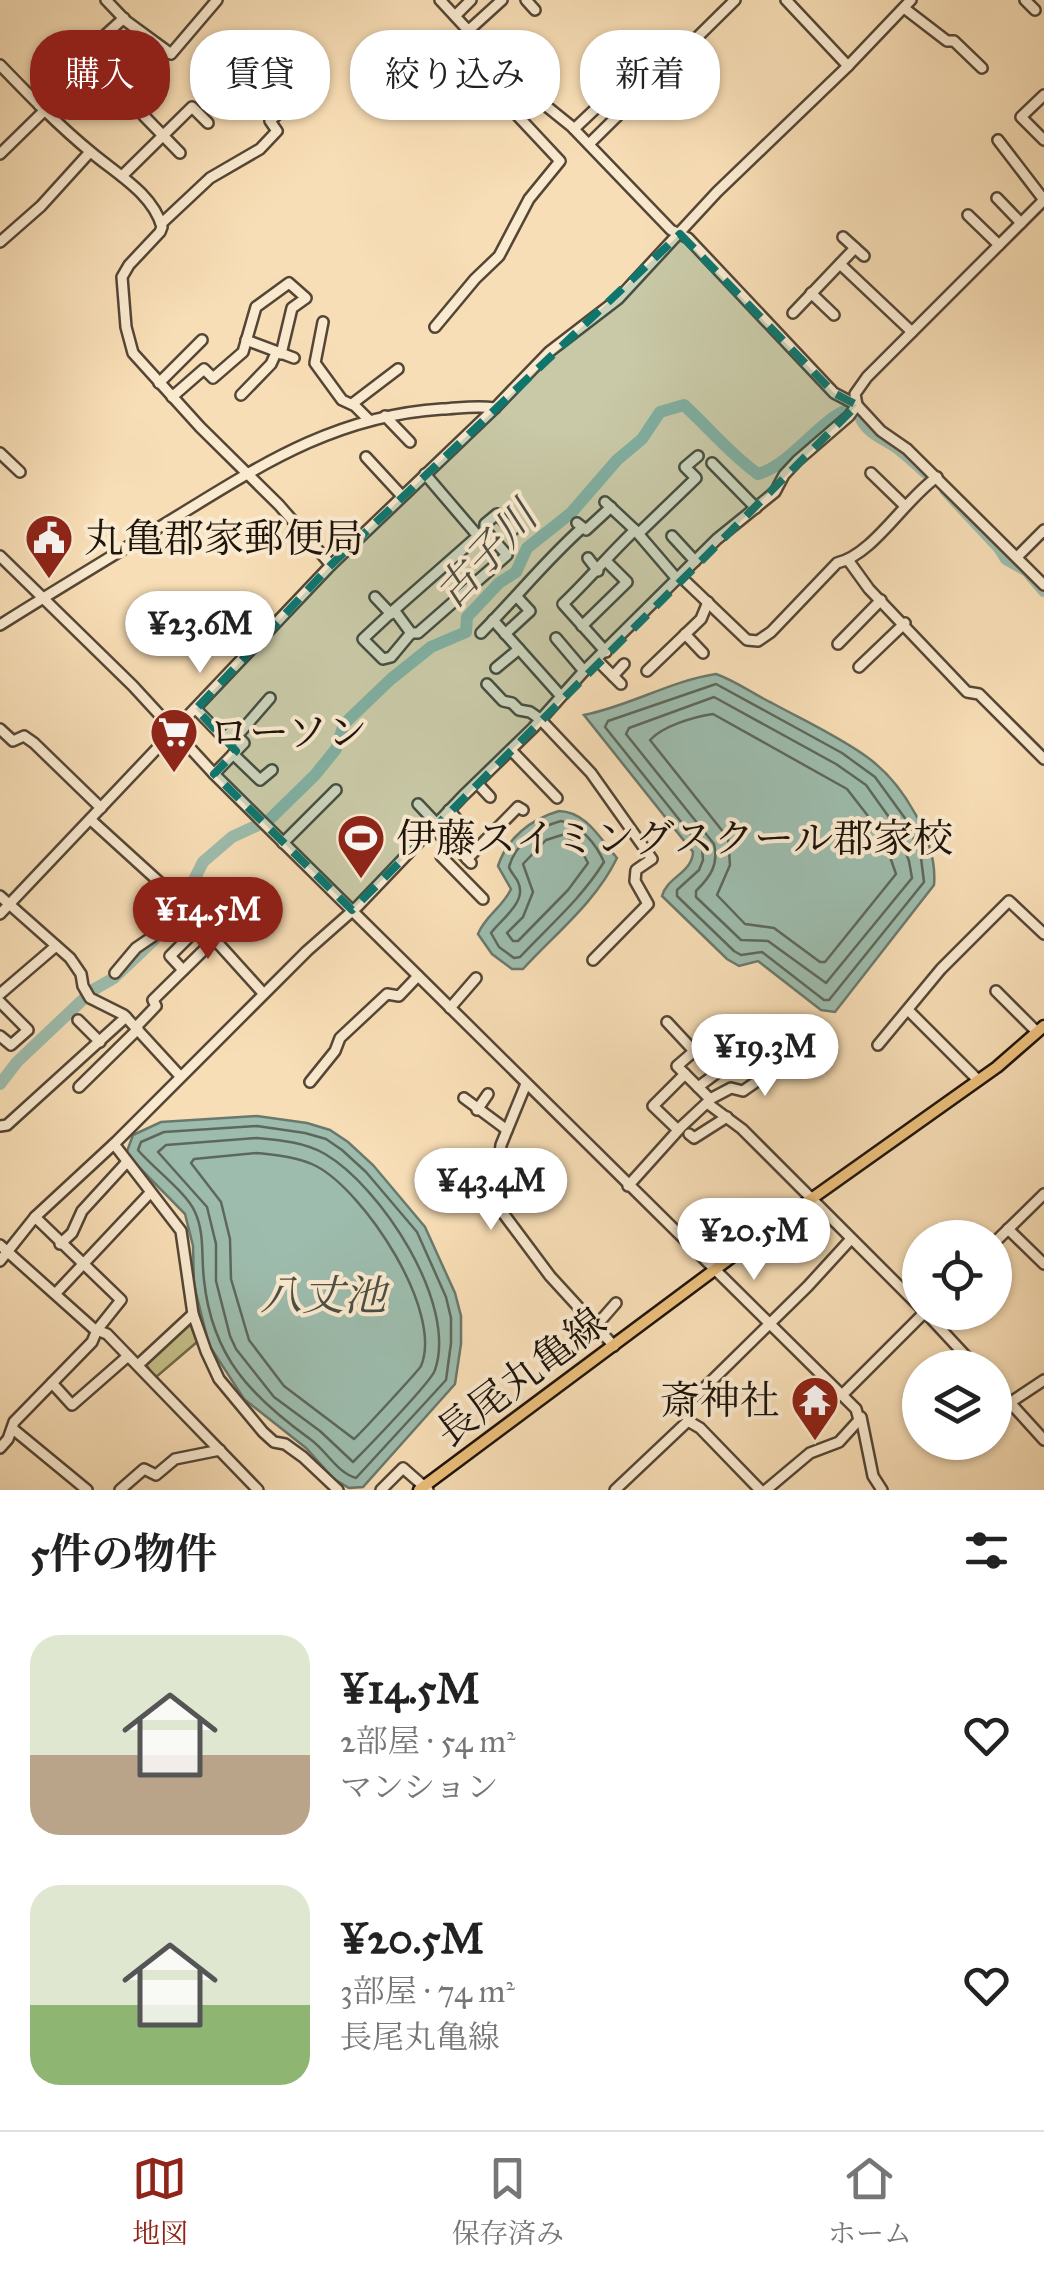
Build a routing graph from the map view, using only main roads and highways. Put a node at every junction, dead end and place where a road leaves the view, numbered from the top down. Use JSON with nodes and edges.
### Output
{"nodes":[{"id":1,"x":1041,"y":1029,"type":"edge"},
{"id":2,"x":423,"y":1489,"type":"edge"}],
"edges":[{"from":1,"to":2,"type":"main road","name":"長尾丸亀線"}]}
